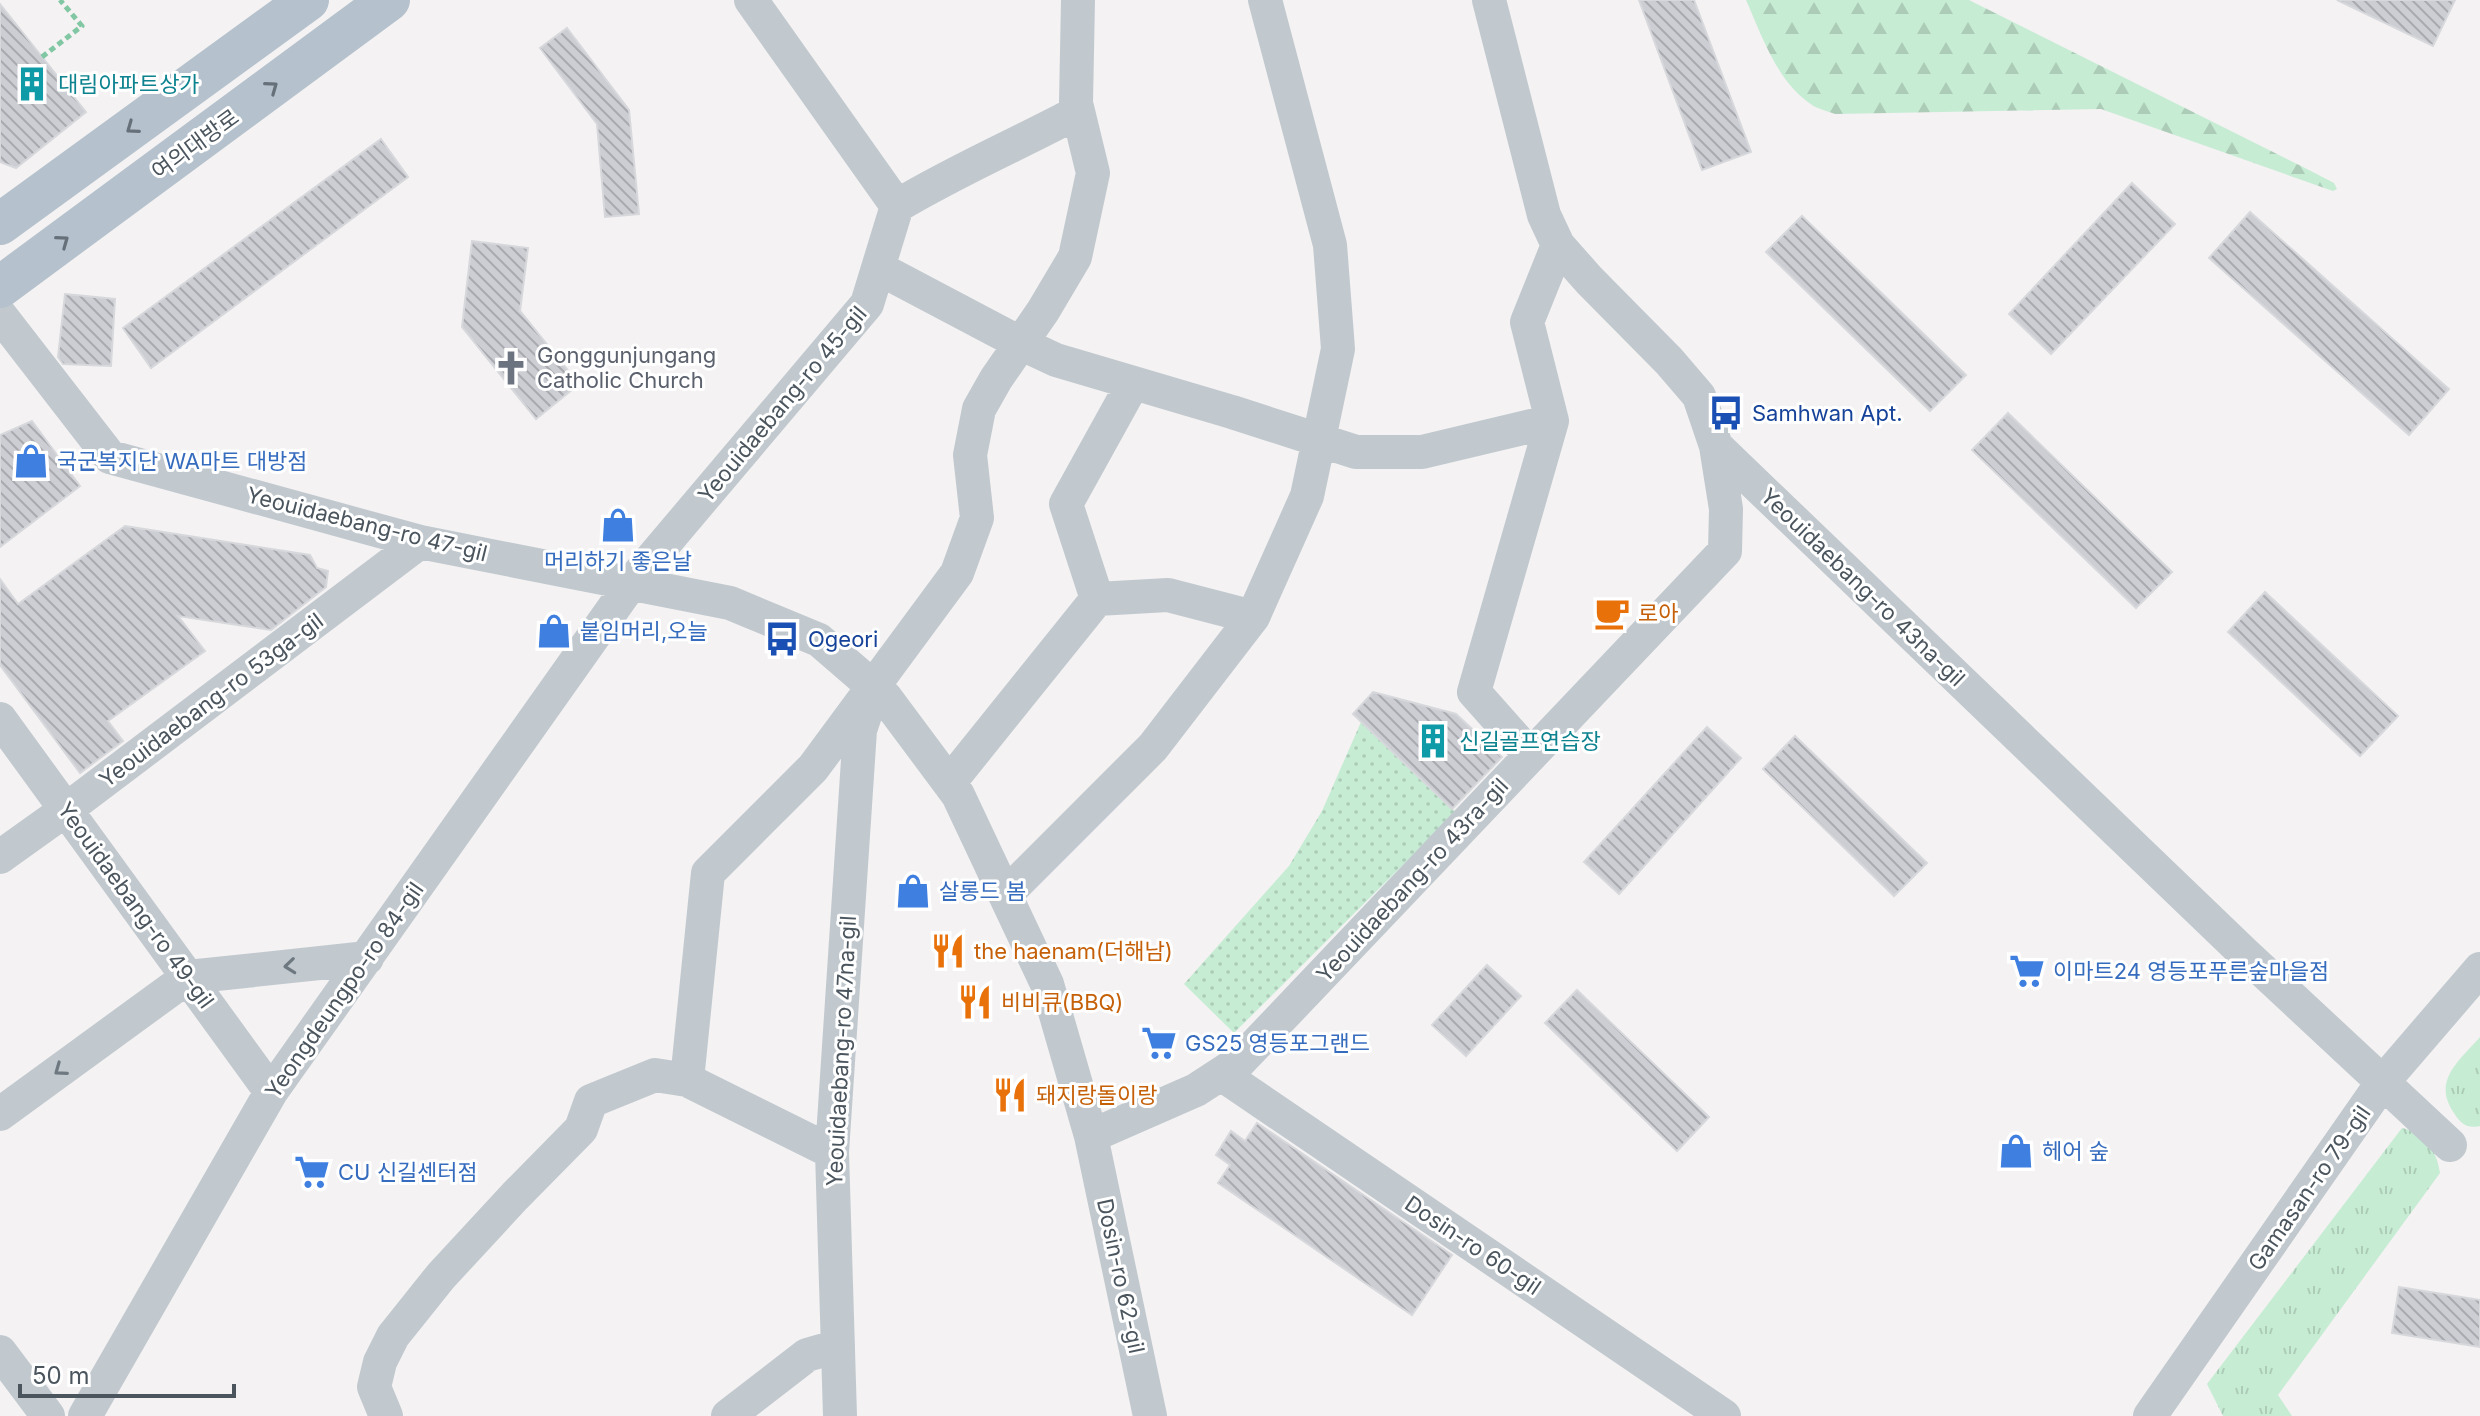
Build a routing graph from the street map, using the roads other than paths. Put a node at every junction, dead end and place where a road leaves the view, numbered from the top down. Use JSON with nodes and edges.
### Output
{"nodes":[{"id":1,"x":308,"y":0,"type":"edge"},
{"id":2,"x":389,"y":0,"type":"edge"},
{"id":3,"x":751,"y":0,"type":"edge"},
{"id":4,"x":1078,"y":0,"type":"edge"},
{"id":5,"x":1265,"y":0,"type":"edge"},
{"id":6,"x":1489,"y":0,"type":"edge"},
{"id":7,"x":1078,"y":112,"type":"junction"},
{"id":8,"x":897,"y":206,"type":"junction"},
{"id":9,"x":0,"y":224,"type":"edge"},
{"id":10,"x":1558,"y":245,"type":"junction"},
{"id":11,"x":878,"y":268,"type":"junction"},
{"id":12,"x":0,"y":287,"type":"edge"},
{"id":13,"x":0,"y":315,"type":"edge"},
{"id":14,"x":1020,"y":343,"type":"junction"},
{"id":15,"x":1133,"y":383,"type":"junction"},
{"id":16,"x":1552,"y":421,"type":"junction"},
{"id":17,"x":1319,"y":440,"type":"junction"},
{"id":18,"x":1716,"y":446,"type":"junction"},
{"id":19,"x":420,"y":542,"type":"junction"},
{"id":20,"x":632,"y":582,"type":"junction"},
{"id":21,"x":1097,"y":599,"type":"junction"},
{"id":22,"x":1253,"y":617,"type":"junction"},
{"id":23,"x":874,"y":688,"type":"junction"},
{"id":24,"x":0,"y":719,"type":"edge"},
{"id":25,"x":1530,"y":755,"type":"junction"},
{"id":26,"x":949,"y":783,"type":"junction"},
{"id":27,"x":67,"y":809,"type":"junction"},
{"id":28,"x":0,"y":857,"type":"edge"},
{"id":29,"x":1005,"y":895,"type":"junction"},
{"id":30,"x":367,"y":958,"type":"junction"},
{"id":31,"x":2480,"y":969,"type":"edge"},
{"id":32,"x":188,"y":977,"type":"junction"},
{"id":33,"x":1221,"y":1074,"type":"junction"},
{"id":34,"x":687,"y":1080,"type":"junction"},
{"id":35,"x":2382,"y":1083,"type":"junction"},
{"id":36,"x":271,"y":1092,"type":"junction"},
{"id":37,"x":0,"y":1114,"type":"edge"},
{"id":38,"x":1091,"y":1136,"type":"junction"},
{"id":39,"x":2450,"y":1145,"type":"dead end"},
{"id":40,"x":832,"y":1152,"type":"junction"},
{"id":41,"x":838,"y":1346,"type":"junction"},
{"id":42,"x":0,"y":1352,"type":"edge"},
{"id":43,"x":48,"y":1416,"type":"edge"},
{"id":44,"x":85,"y":1416,"type":"edge"},
{"id":45,"x":386,"y":1416,"type":"edge"},
{"id":46,"x":728,"y":1416,"type":"edge"},
{"id":47,"x":840,"y":1416,"type":"edge"},
{"id":48,"x":1150,"y":1416,"type":"edge"},
{"id":49,"x":1724,"y":1416,"type":"edge"},
{"id":50,"x":2150,"y":1416,"type":"edge"}],
"edges":[{"from":1,"to":9,"type":"main road","one_way":true},
{"from":12,"to":2,"type":"main road","name":"여의대방로","one_way":true},
{"from":3,"to":8,"type":"street"},
{"from":4,"to":7,"type":"street"},
{"from":5,"to":17,"type":"street"},
{"from":6,"to":10,"type":"street","name":"Yeouidaebang-ro 43na-gil"},
{"from":7,"to":8,"type":"street"},
{"from":7,"to":14,"type":"street"},
{"from":8,"to":11,"type":"street","name":"Yeouidaebang-ro 45-gil"},
{"from":10,"to":16,"type":"street"},
{"from":10,"to":18,"type":"street","name":"Yeouidaebang-ro 43na-gil"},
{"from":11,"to":14,"type":"street"},
{"from":11,"to":20,"type":"street","name":"Yeouidaebang-ro 45-gil"},
{"from":13,"to":19,"type":"street","name":"Yeouidaebang-ro 47-gil"},
{"from":14,"to":15,"type":"street"},
{"from":14,"to":23,"type":"street"},
{"from":15,"to":17,"type":"street"},
{"from":15,"to":21,"type":"street"},
{"from":16,"to":17,"type":"street"},
{"from":16,"to":25,"type":"street"},
{"from":17,"to":22,"type":"street"},
{"from":18,"to":25,"type":"street","name":"Yeouidaebang-ro 43ra-gil"},
{"from":18,"to":35,"type":"street","name":"Yeouidaebang-ro 43na-gil"},
{"from":19,"to":20,"type":"street","name":"Yeouidaebang-ro 47-gil"},
{"from":19,"to":27,"type":"street","name":"Yeouidaebang-ro 53ga-gil"},
{"from":20,"to":23,"type":"street","name":"Yeouidaebang-ro 47-gil"},
{"from":20,"to":30,"type":"street","name":"Yeongdeungpo-ro 84-gil"},
{"from":21,"to":22,"type":"street"},
{"from":21,"to":26,"type":"street"},
{"from":22,"to":29,"type":"street"},
{"from":23,"to":26,"type":"street","name":"Yeouidaebang-ro 47-gil"},
{"from":23,"to":34,"type":"street"},
{"from":23,"to":40,"type":"street","name":"Yeouidaebang-ro 47na-gil"},
{"from":24,"to":27,"type":"street","name":"Yeouidaebang-ro 49-gil"},
{"from":25,"to":33,"type":"street","name":"Yeouidaebang-ro 43ra-gil"},
{"from":26,"to":29,"type":"street","name":"Yeouidaebang-ro 47-gil"},
{"from":27,"to":28,"type":"street","name":"Yeouidaebang-ro 53ga-gil"},
{"from":27,"to":32,"type":"street","name":"Yeouidaebang-ro 49-gil"},
{"from":29,"to":38,"type":"street","name":"Yeouidaebang-ro 47-gil"},
{"from":30,"to":32,"type":"street","one_way":true},
{"from":30,"to":36,"type":"street","name":"Yeongdeungpo-ro 84-gil"},
{"from":31,"to":35,"type":"street","name":"Gamasan-ro 79-gil"},
{"from":32,"to":36,"type":"street","name":"Yeouidaebang-ro 49-gil"},
{"from":32,"to":37,"type":"street","one_way":true},
{"from":33,"to":38,"type":"street","name":"Yeouidaebang-ro 43ra-gil"},
{"from":33,"to":49,"type":"street","name":"Dosin-ro 60-gil"},
{"from":34,"to":40,"type":"street"},
{"from":34,"to":45,"type":"street"},
{"from":35,"to":39,"type":"street","name":"Yeouidaebang-ro 43na-gil"},
{"from":35,"to":50,"type":"street","name":"Gamasan-ro 79-gil"},
{"from":36,"to":44,"type":"street","name":"Yeongdeungpo-ro 84-gil"},
{"from":38,"to":48,"type":"street","name":"Dosin-ro 62-gil"},
{"from":40,"to":41,"type":"street","name":"Yeouidaebang-ro 47na-gil"},
{"from":41,"to":46,"type":"street"},
{"from":41,"to":47,"type":"street","name":"Yeouidaebang-ro 47na-gil"},
{"from":42,"to":43,"type":"street"}]}
